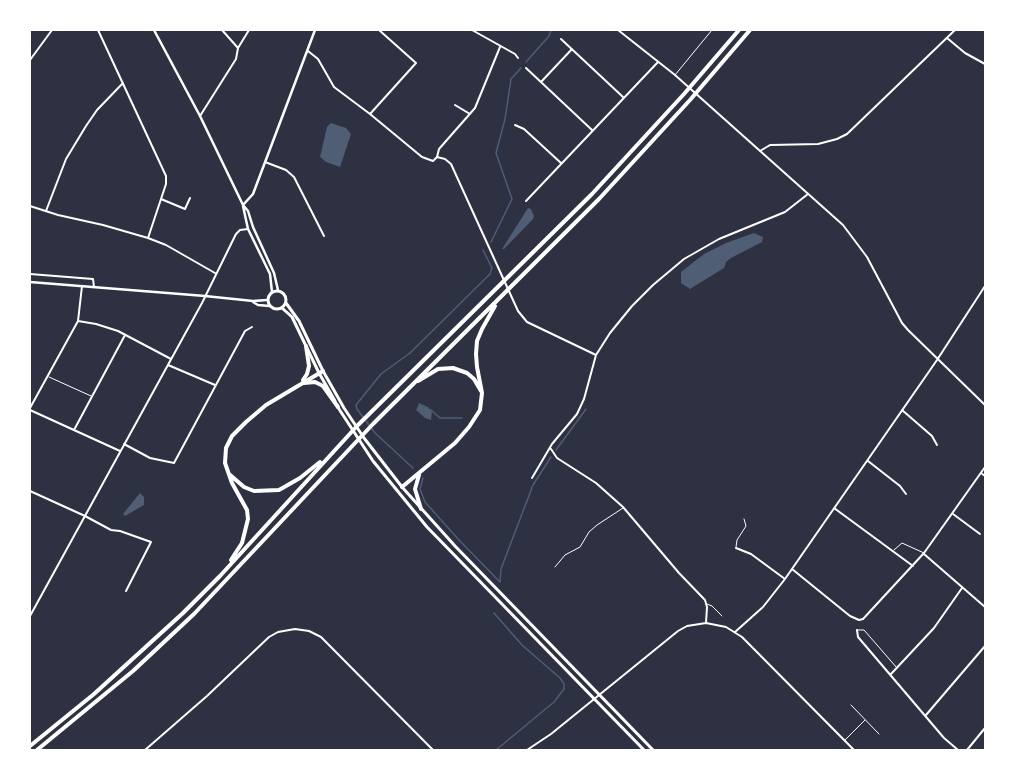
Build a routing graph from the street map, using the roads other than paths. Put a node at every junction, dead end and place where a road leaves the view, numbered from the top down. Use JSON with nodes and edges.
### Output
{"nodes":[{"id":1,"x":52,"y":30,"type":"edge"},
{"id":2,"x":98,"y":30,"type":"edge"},
{"id":3,"x":154,"y":30,"type":"edge"},
{"id":4,"x":222,"y":30,"type":"edge"},
{"id":5,"x":249,"y":30,"type":"edge"},
{"id":6,"x":315,"y":30,"type":"edge"},
{"id":7,"x":379,"y":30,"type":"edge"},
{"id":8,"x":472,"y":30,"type":"edge"},
{"id":9,"x":618,"y":30,"type":"edge"},
{"id":10,"x":712,"y":30,"type":"edge"},
{"id":11,"x":738,"y":30,"type":"edge"},
{"id":12,"x":750,"y":30,"type":"edge"},
{"id":13,"x":956,"y":30,"type":"edge"},
{"id":14,"x":947,"y":38,"type":"junction"},
{"id":15,"x":561,"y":39,"type":"dead end"},
{"id":16,"x":500,"y":47,"type":"junction"},
{"id":17,"x":238,"y":48,"type":"junction"},
{"id":18,"x":572,"y":49,"type":"junction"},
{"id":19,"x":308,"y":51,"type":"junction"},
{"id":20,"x":518,"y":58,"type":"dead end"},
{"id":21,"x":30,"y":60,"type":"edge"},
{"id":22,"x":658,"y":62,"type":"junction"},
{"id":23,"x":985,"y":64,"type":"edge"},
{"id":24,"x":526,"y":68,"type":"dead end"},
{"id":25,"x":675,"y":76,"type":"junction"},
{"id":26,"x":541,"y":82,"type":"junction"},
{"id":27,"x":124,"y":83,"type":"junction"},
{"id":28,"x":623,"y":97,"type":"junction"},
{"id":29,"x":455,"y":105,"type":"dead end"},
{"id":30,"x":370,"y":114,"type":"junction"},
{"id":31,"x":470,"y":114,"type":"junction"},
{"id":32,"x":200,"y":116,"type":"junction"},
{"id":33,"x":515,"y":125,"type":"dead end"},
{"id":34,"x":592,"y":130,"type":"junction"},
{"id":35,"x":760,"y":151,"type":"junction"},
{"id":36,"x":437,"y":157,"type":"junction"},
{"id":37,"x":265,"y":162,"type":"junction"},
{"id":38,"x":561,"y":163,"type":"junction"},
{"id":39,"x":808,"y":194,"type":"junction"},
{"id":40,"x":190,"y":198,"type":"dead end"},
{"id":41,"x":161,"y":199,"type":"junction"},
{"id":42,"x":526,"y":200,"type":"dead end"},
{"id":43,"x":243,"y":205,"type":"junction"},
{"id":44,"x":30,"y":206,"type":"edge"},
{"id":45,"x":46,"y":211,"type":"junction"},
{"id":46,"x":248,"y":229,"type":"junction"},
{"id":47,"x":324,"y":236,"type":"dead end"},
{"id":48,"x":148,"y":238,"type":"junction"},
{"id":49,"x":215,"y":273,"type":"junction"},
{"id":50,"x":30,"y":274,"type":"edge"},
{"id":51,"x":30,"y":282,"type":"edge"},
{"id":52,"x":82,"y":286,"type":"junction"},
{"id":53,"x":985,"y":286,"type":"edge"},
{"id":54,"x":94,"y":287,"type":"junction"},
{"id":55,"x":278,"y":290,"type":"junction"},
{"id":56,"x":272,"y":292,"type":"junction"},
{"id":57,"x":205,"y":296,"type":"junction"},
{"id":58,"x":501,"y":298,"type":"junction"},
{"id":59,"x":267,"y":300,"type":"junction"},
{"id":60,"x":253,"y":301,"type":"junction"},
{"id":61,"x":286,"y":303,"type":"junction"},
{"id":62,"x":270,"y":306,"type":"junction"},
{"id":63,"x":282,"y":308,"type":"junction"},
{"id":64,"x":78,"y":321,"type":"junction"},
{"id":65,"x":252,"y":327,"type":"dead end"},
{"id":66,"x":125,"y":335,"type":"junction"},
{"id":67,"x":306,"y":346,"type":"junction"},
{"id":68,"x":596,"y":355,"type":"junction"},
{"id":69,"x":171,"y":359,"type":"junction"},
{"id":70,"x":937,"y":360,"type":"junction"},
{"id":71,"x":168,"y":365,"type":"junction"},
{"id":72,"x":321,"y":372,"type":"junction"},
{"id":73,"x":47,"y":376,"type":"junction"},
{"id":74,"x":215,"y":385,"type":"junction"},
{"id":75,"x":298,"y":385,"type":"junction"},
{"id":76,"x":409,"y":387,"type":"junction"},
{"id":77,"x":482,"y":393,"type":"junction"},
{"id":78,"x":92,"y":396,"type":"junction"},
{"id":79,"x":985,"y":405,"type":"edge"},
{"id":80,"x":338,"y":407,"type":"junction"},
{"id":81,"x":30,"y":409,"type":"edge"},
{"id":82,"x":902,"y":410,"type":"junction"},
{"id":83,"x":74,"y":430,"type":"junction"},
{"id":84,"x":124,"y":444,"type":"junction"},
{"id":85,"x":937,"y":445,"type":"dead end"},
{"id":86,"x":550,"y":449,"type":"junction"},
{"id":87,"x":120,"y":451,"type":"junction"},
{"id":88,"x":332,"y":453,"type":"junction"},
{"id":89,"x":868,"y":460,"type":"junction"},
{"id":90,"x":985,"y":467,"type":"edge"},
{"id":91,"x":228,"y":472,"type":"junction"},
{"id":92,"x":420,"y":472,"type":"junction"},
{"id":93,"x":981,"y":473,"type":"junction"},
{"id":94,"x":985,"y":476,"type":"edge"},
{"id":95,"x":532,"y":478,"type":"dead end"},
{"id":96,"x":402,"y":487,"type":"junction"},
{"id":97,"x":30,"y":491,"type":"edge"},
{"id":98,"x":397,"y":492,"type":"junction"},
{"id":99,"x":906,"y":494,"type":"dead end"},
{"id":100,"x":624,"y":507,"type":"junction"},
{"id":101,"x":834,"y":508,"type":"junction"},
{"id":102,"x":420,"y":509,"type":"junction"},
{"id":103,"x":953,"y":514,"type":"junction"},
{"id":104,"x":85,"y":516,"type":"junction"},
{"id":105,"x":744,"y":519,"type":"dead end"},
{"id":106,"x":980,"y":534,"type":"dead end"},
{"id":107,"x":736,"y":548,"type":"joint"},
{"id":108,"x":893,"y":551,"type":"junction"},
{"id":109,"x":924,"y":553,"type":"junction"},
{"id":110,"x":913,"y":566,"type":"junction"},
{"id":111,"x":555,"y":567,"type":"dead end"},
{"id":112,"x":792,"y":569,"type":"junction"},
{"id":113,"x":220,"y":576,"type":"junction"},
{"id":114,"x":785,"y":579,"type":"junction"},
{"id":115,"x":962,"y":588,"type":"junction"},
{"id":116,"x":126,"y":591,"type":"dead end"},
{"id":117,"x":707,"y":604,"type":"junction"},
{"id":118,"x":985,"y":607,"type":"edge"},
{"id":119,"x":30,"y":614,"type":"edge"},
{"id":120,"x":722,"y":616,"type":"dead end"},
{"id":121,"x":706,"y":623,"type":"junction"},
{"id":122,"x":857,"y":630,"type":"joint"},
{"id":123,"x":735,"y":632,"type":"junction"},
{"id":124,"x":985,"y":646,"type":"edge"},
{"id":125,"x":897,"y":669,"type":"junction"},
{"id":126,"x":891,"y":674,"type":"junction"},
{"id":127,"x":599,"y":694,"type":"junction"},
{"id":128,"x":594,"y":699,"type":"junction"},
{"id":129,"x":851,"y":705,"type":"dead end"},
{"id":130,"x":926,"y":715,"type":"junction"},
{"id":131,"x":865,"y":719,"type":"junction"},
{"id":132,"x":985,"y":728,"type":"edge"},
{"id":133,"x":879,"y":734,"type":"dead end"},
{"id":134,"x":844,"y":741,"type":"junction"},
{"id":135,"x":30,"y":746,"type":"edge"},
{"id":136,"x":37,"y":750,"type":"edge"},
{"id":137,"x":145,"y":750,"type":"edge"},
{"id":138,"x":433,"y":750,"type":"edge"},
{"id":139,"x":527,"y":750,"type":"edge"},
{"id":140,"x":644,"y":750,"type":"edge"},
{"id":141,"x":653,"y":750,"type":"edge"},
{"id":142,"x":854,"y":750,"type":"edge"},
{"id":143,"x":958,"y":750,"type":"edge"},
{"id":144,"x":967,"y":750,"type":"edge"}],
"edges":[{"from":1,"to":21,"type":"street"},
{"from":2,"to":27,"type":"street"},
{"from":3,"to":32,"type":"street"},
{"from":4,"to":17,"type":"street"},
{"from":5,"to":17,"type":"street"},
{"from":6,"to":19,"type":"street"},
{"from":7,"to":30,"type":"street"},
{"from":8,"to":16,"type":"street"},
{"from":9,"to":22,"type":"street"},
{"from":10,"to":25,"type":"lane"},
{"from":11,"to":88,"type":"highway"},
{"from":12,"to":58,"type":"highway"},
{"from":13,"to":14,"type":"street"},
{"from":14,"to":23,"type":"street"},
{"from":14,"to":35,"type":"street"},
{"from":15,"to":18,"type":"street"},
{"from":16,"to":20,"type":"street"},
{"from":16,"to":31,"type":"street"},
{"from":17,"to":32,"type":"street"},
{"from":18,"to":26,"type":"street"},
{"from":18,"to":28,"type":"street"},
{"from":19,"to":30,"type":"street"},
{"from":19,"to":37,"type":"street"},
{"from":22,"to":25,"type":"street"},
{"from":22,"to":28,"type":"street"},
{"from":24,"to":26,"type":"street"},
{"from":25,"to":35,"type":"street"},
{"from":26,"to":34,"type":"street"},
{"from":27,"to":41,"type":"street"},
{"from":27,"to":45,"type":"street"},
{"from":28,"to":34,"type":"street"},
{"from":29,"to":31,"type":"street"},
{"from":30,"to":36,"type":"street"},
{"from":31,"to":36,"type":"street"},
{"from":32,"to":43,"type":"street"},
{"from":33,"to":38,"type":"street"},
{"from":34,"to":38,"type":"street"},
{"from":35,"to":39,"type":"street"},
{"from":36,"to":68,"type":"street"},
{"from":37,"to":43,"type":"street"},
{"from":37,"to":47,"type":"street"},
{"from":38,"to":42,"type":"street"},
{"from":39,"to":68,"type":"street"},
{"from":39,"to":70,"type":"street"},
{"from":40,"to":41,"type":"street"},
{"from":41,"to":48,"type":"street"},
{"from":43,"to":46,"type":"street"},
{"from":43,"to":55,"type":"street"},
{"from":44,"to":45,"type":"street"},
{"from":45,"to":48,"type":"street"},
{"from":46,"to":49,"type":"street"},
{"from":46,"to":56,"type":"street"},
{"from":48,"to":49,"type":"street"},
{"from":49,"to":57,"type":"street"},
{"from":50,"to":54,"type":"street"},
{"from":51,"to":52,"type":"street"},
{"from":52,"to":54,"type":"street"},
{"from":52,"to":64,"type":"street"},
{"from":53,"to":70,"type":"street"},
{"from":54,"to":57,"type":"street"},
{"from":55,"to":56,"type":"main road"},
{"from":55,"to":61,"type":"main road"},
{"from":56,"to":59,"type":"main road"},
{"from":57,"to":60,"type":"street"},
{"from":57,"to":69,"type":"street"},
{"from":58,"to":76,"type":"highway"},
{"from":58,"to":77,"type":"highway"},
{"from":59,"to":60,"type":"street"},
{"from":59,"to":62,"type":"main road"},
{"from":60,"to":62,"type":"street"},
{"from":61,"to":63,"type":"main road"},
{"from":61,"to":72,"type":"main road"},
{"from":62,"to":63,"type":"main road"},
{"from":63,"to":67,"type":"main road"},
{"from":64,"to":66,"type":"street"},
{"from":64,"to":73,"type":"street"},
{"from":65,"to":74,"type":"street"},
{"from":66,"to":69,"type":"street"},
{"from":66,"to":78,"type":"street"},
{"from":67,"to":72,"type":"main road"},
{"from":67,"to":75,"type":"highway"},
{"from":68,"to":86,"type":"street"},
{"from":69,"to":71,"type":"street"},
{"from":70,"to":79,"type":"street"},
{"from":70,"to":82,"type":"street"},
{"from":71,"to":74,"type":"street"},
{"from":71,"to":84,"type":"street"},
{"from":72,"to":75,"type":"highway"},
{"from":72,"to":80,"type":"main road"},
{"from":72,"to":96,"type":"main road"},
{"from":73,"to":78,"type":"lane"},
{"from":73,"to":81,"type":"street"},
{"from":74,"to":84,"type":"street"},
{"from":75,"to":80,"type":"highway"},
{"from":75,"to":91,"type":"highway"},
{"from":76,"to":77,"type":"highway"},
{"from":76,"to":136,"type":"highway"},
{"from":77,"to":92,"type":"highway"},
{"from":78,"to":83,"type":"street"},
{"from":80,"to":98,"type":"main road"},
{"from":81,"to":83,"type":"street"},
{"from":82,"to":85,"type":"street"},
{"from":82,"to":89,"type":"street"},
{"from":83,"to":87,"type":"street"},
{"from":84,"to":87,"type":"street"},
{"from":86,"to":95,"type":"street"},
{"from":86,"to":100,"type":"street"},
{"from":87,"to":104,"type":"street"},
{"from":88,"to":91,"type":"highway"},
{"from":88,"to":113,"type":"highway"},
{"from":89,"to":99,"type":"street"},
{"from":89,"to":101,"type":"street"},
{"from":90,"to":93,"type":"street"},
{"from":91,"to":113,"type":"highway"},
{"from":92,"to":96,"type":"highway"},
{"from":92,"to":102,"type":"highway"},
{"from":93,"to":94,"type":"street"},
{"from":93,"to":103,"type":"street"},
{"from":96,"to":98,"type":"main road"},
{"from":96,"to":102,"type":"main road"},
{"from":97,"to":104,"type":"street"},
{"from":98,"to":128,"type":"main road"},
{"from":100,"to":111,"type":"lane"},
{"from":100,"to":117,"type":"street"},
{"from":101,"to":108,"type":"street"},
{"from":101,"to":112,"type":"street"},
{"from":102,"to":127,"type":"main road"},
{"from":103,"to":106,"type":"street"},
{"from":103,"to":109,"type":"street"},
{"from":104,"to":116,"type":"street"},
{"from":104,"to":119,"type":"street"},
{"from":105,"to":107,"type":"lane"},
{"from":107,"to":114,"type":"street"},
{"from":108,"to":109,"type":"lane"},
{"from":108,"to":110,"type":"street"},
{"from":109,"to":110,"type":"street"},
{"from":109,"to":115,"type":"street"},
{"from":110,"to":112,"type":"street"},
{"from":112,"to":114,"type":"street"},
{"from":113,"to":135,"type":"highway"},
{"from":114,"to":123,"type":"street"},
{"from":115,"to":118,"type":"street"},
{"from":115,"to":125,"type":"street"},
{"from":117,"to":120,"type":"lane"},
{"from":117,"to":121,"type":"street"},
{"from":121,"to":123,"type":"street"},
{"from":121,"to":127,"type":"street"},
{"from":122,"to":125,"type":"lane"},
{"from":122,"to":126,"type":"street"},
{"from":123,"to":134,"type":"street"},
{"from":124,"to":130,"type":"street"},
{"from":125,"to":126,"type":"street"},
{"from":126,"to":130,"type":"street"},
{"from":127,"to":128,"type":"street"},
{"from":127,"to":141,"type":"main road"},
{"from":128,"to":139,"type":"street"},
{"from":128,"to":140,"type":"main road"},
{"from":129,"to":131,"type":"lane"},
{"from":130,"to":143,"type":"street"},
{"from":131,"to":133,"type":"lane"},
{"from":131,"to":134,"type":"lane"},
{"from":132,"to":144,"type":"street"},
{"from":134,"to":142,"type":"street"},
{"from":137,"to":138,"type":"street"}]}
